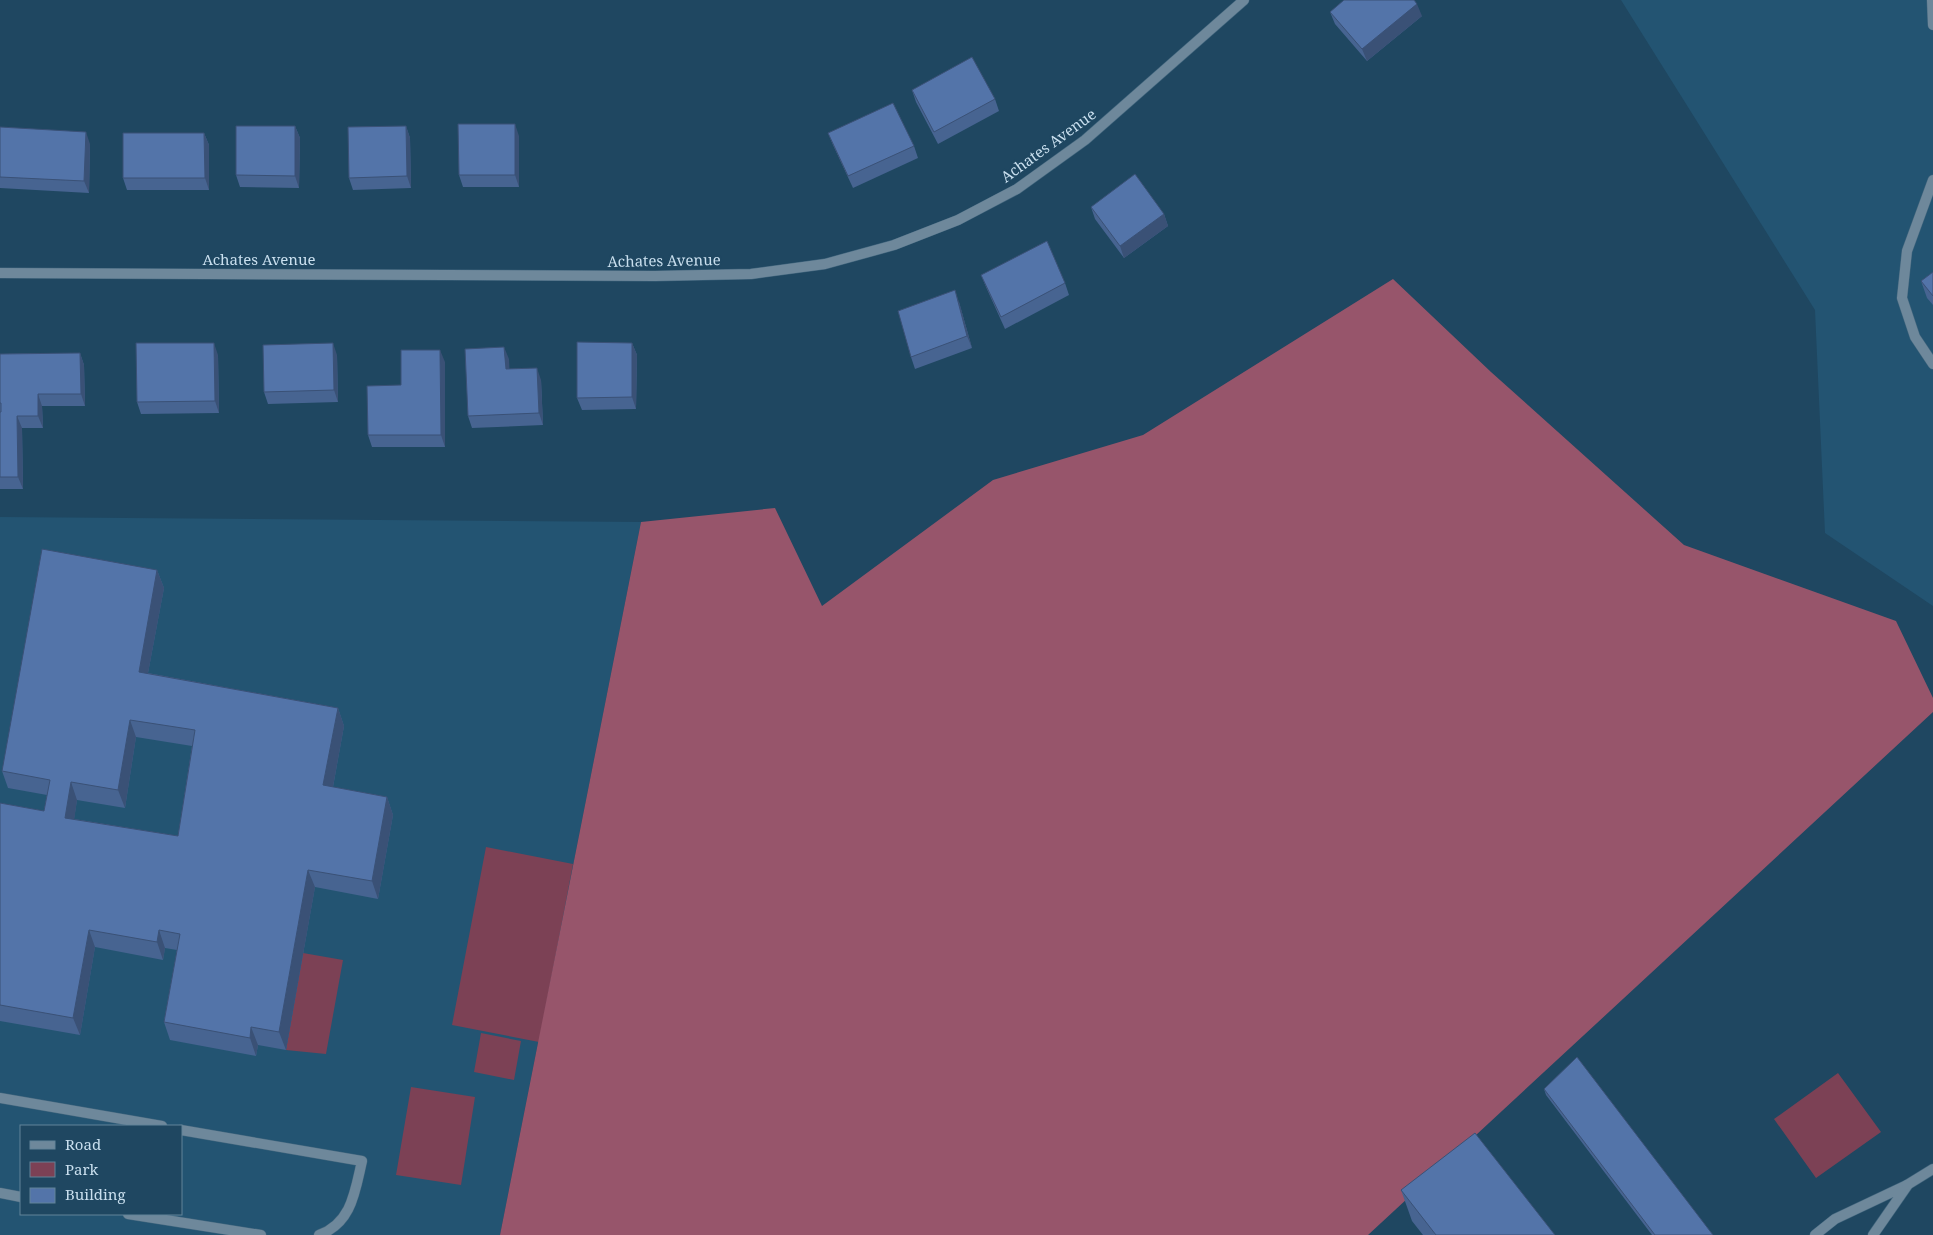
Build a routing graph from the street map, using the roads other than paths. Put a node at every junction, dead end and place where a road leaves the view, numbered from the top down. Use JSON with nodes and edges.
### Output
{"nodes":[{"id":1,"x":1244,"y":0,"type":"edge"},
{"id":2,"x":1932,"y":0,"type":"edge"},
{"id":3,"x":1933,"y":25,"type":"edge"},
{"id":4,"x":1933,"y":180,"type":"edge"},
{"id":5,"x":0,"y":273,"type":"edge"},
{"id":6,"x":1933,"y":364,"type":"edge"},
{"id":7,"x":0,"y":1098,"type":"edge"},
{"id":8,"x":156,"y":1125,"type":"edge"},
{"id":9,"x":182,"y":1130,"type":"edge"},
{"id":10,"x":1933,"y":1169,"type":"edge"},
{"id":11,"x":1907,"y":1185,"type":"junction"},
{"id":12,"x":0,"y":1193,"type":"edge"},
{"id":13,"x":20,"y":1197,"type":"edge"},
{"id":14,"x":134,"y":1215,"type":"edge"},
{"id":15,"x":262,"y":1235,"type":"edge"},
{"id":16,"x":319,"y":1235,"type":"edge"},
{"id":17,"x":1815,"y":1235,"type":"edge"},
{"id":18,"x":1873,"y":1235,"type":"edge"}],
"edges":[{"from":1,"to":5,"type":"street","name":"Achates Avenue"},
{"from":2,"to":3,"type":"street"},
{"from":4,"to":6,"type":"street"},
{"from":7,"to":8,"type":"street"},
{"from":9,"to":16,"type":"street"},
{"from":10,"to":11,"type":"street"},
{"from":11,"to":17,"type":"street"},
{"from":11,"to":18,"type":"street"},
{"from":12,"to":13,"type":"street"},
{"from":14,"to":15,"type":"street"}]}
